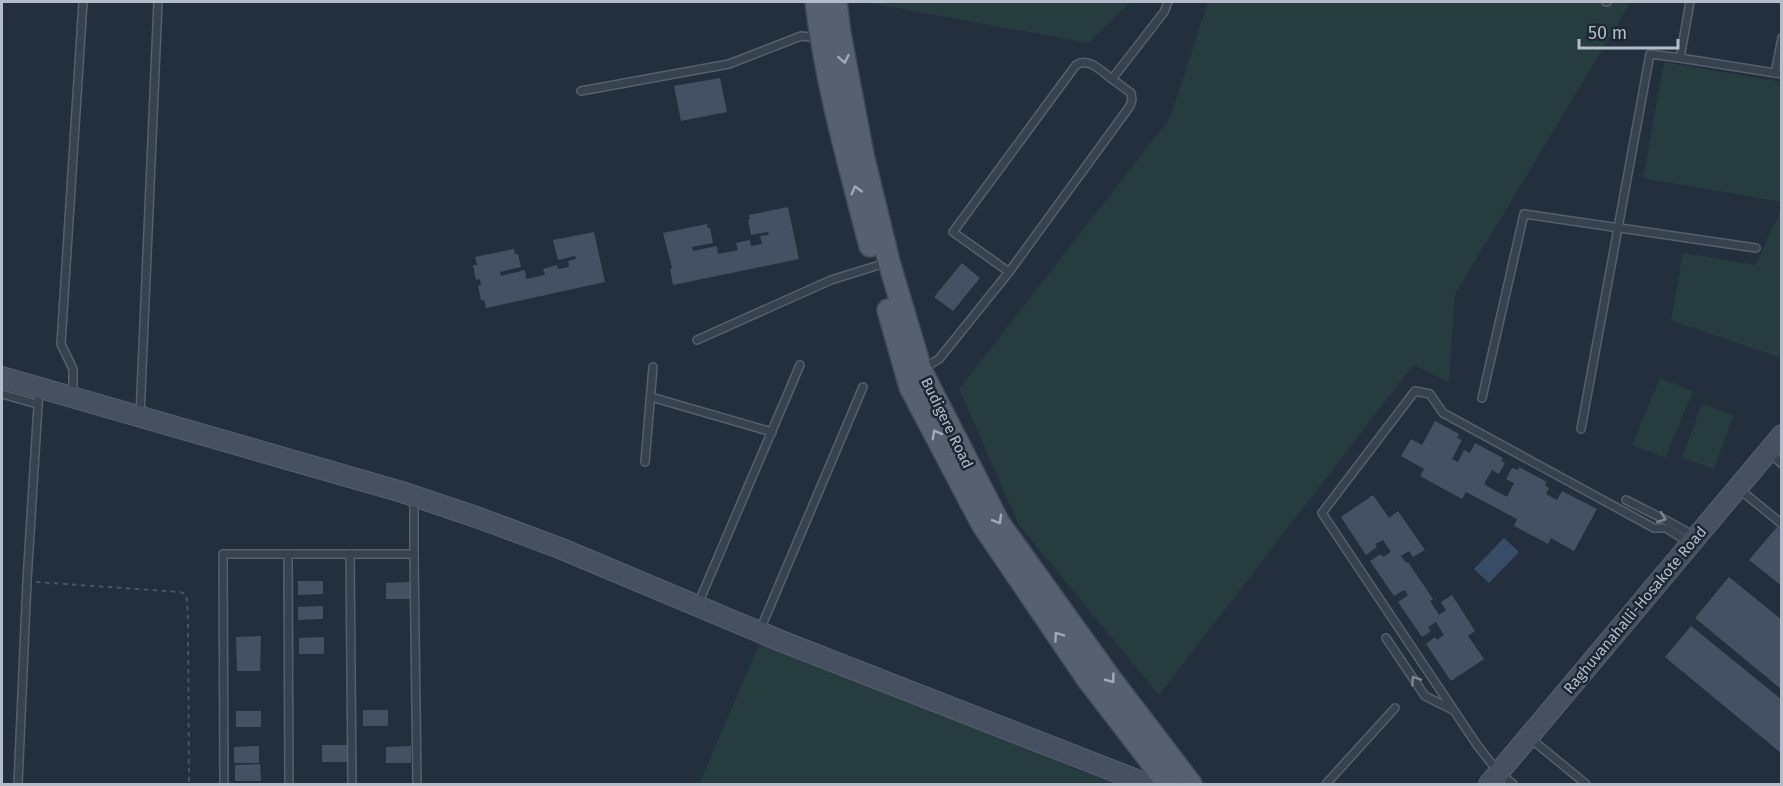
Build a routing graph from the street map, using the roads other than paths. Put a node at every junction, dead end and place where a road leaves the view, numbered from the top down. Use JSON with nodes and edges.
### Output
{"nodes":[{"id":1,"x":83,"y":2,"type":"edge"},
{"id":2,"x":158,"y":2,"type":"edge"},
{"id":3,"x":816,"y":2,"type":"edge"},
{"id":4,"x":836,"y":2,"type":"edge"},
{"id":5,"x":1168,"y":2,"type":"edge"},
{"id":6,"x":1690,"y":2,"type":"edge"},
{"id":7,"x":821,"y":38,"type":"junction"},
{"id":8,"x":1782,"y":38,"type":"edge"},
{"id":9,"x":1680,"y":58,"type":"junction"},
{"id":10,"x":1778,"y":74,"type":"edge"},
{"id":11,"x":1112,"y":79,"type":"junction"},
{"id":12,"x":581,"y":92,"type":"dead end"},
{"id":13,"x":1618,"y":228,"type":"junction"},
{"id":14,"x":1756,"y":249,"type":"dead end"},
{"id":15,"x":876,"y":266,"type":"junction"},
{"id":16,"x":1009,"y":272,"type":"junction"},
{"id":17,"x":697,"y":340,"type":"dead end"},
{"id":18,"x":800,"y":365,"type":"dead end"},
{"id":19,"x":653,"y":367,"type":"dead end"},
{"id":20,"x":921,"y":370,"type":"junction"},
{"id":21,"x":2,"y":377,"type":"edge"},
{"id":22,"x":863,"y":387,"type":"dead end"},
{"id":23,"x":2,"y":394,"type":"edge"},
{"id":24,"x":38,"y":396,"type":"junction"},
{"id":25,"x":73,"y":397,"type":"junction"},
{"id":26,"x":651,"y":397,"type":"junction"},
{"id":27,"x":1482,"y":398,"type":"dead end"},
{"id":28,"x":140,"y":417,"type":"junction"},
{"id":29,"x":1581,"y":429,"type":"dead end"},
{"id":30,"x":772,"y":432,"type":"junction"},
{"id":31,"x":1782,"y":435,"type":"edge"},
{"id":32,"x":1775,"y":457,"type":"edge"},
{"id":33,"x":645,"y":462,"type":"dead end"},
{"id":34,"x":1737,"y":488,"type":"junction"},
{"id":35,"x":414,"y":497,"type":"junction"},
{"id":36,"x":1626,"y":500,"type":"dead end"},
{"id":37,"x":1782,"y":524,"type":"edge"},
{"id":38,"x":1693,"y":540,"type":"junction"},
{"id":39,"x":288,"y":554,"type":"junction"},
{"id":40,"x":350,"y":554,"type":"junction"},
{"id":41,"x":414,"y":554,"type":"junction"},
{"id":42,"x":697,"y":606,"type":"junction"},
{"id":43,"x":759,"y":632,"type":"junction"},
{"id":44,"x":1386,"y":638,"type":"dead end"},
{"id":45,"x":1395,"y":708,"type":"dead end"},
{"id":46,"x":1454,"y":710,"type":"junction"},
{"id":47,"x":1529,"y":737,"type":"junction"},
{"id":48,"x":1500,"y":781,"type":"edge"},
{"id":49,"x":1178,"y":782,"type":"edge"},
{"id":50,"x":18,"y":784,"type":"edge"},
{"id":51,"x":224,"y":784,"type":"edge"},
{"id":52,"x":289,"y":784,"type":"edge"},
{"id":53,"x":352,"y":784,"type":"edge"},
{"id":54,"x":417,"y":784,"type":"edge"},
{"id":55,"x":1147,"y":784,"type":"edge"},
{"id":56,"x":1326,"y":784,"type":"edge"},
{"id":57,"x":1586,"y":784,"type":"edge"}],
"edges":[{"from":1,"to":25,"type":"lane"},
{"from":2,"to":28,"type":"lane"},
{"from":3,"to":7,"type":"main road","name":"Budigere Road"},
{"from":4,"to":20,"type":"main road","name":"Budigere Road","one_way":true},
{"from":5,"to":11,"type":"lane"},
{"from":6,"to":9,"type":"lane"},
{"from":7,"to":12,"type":"lane"},
{"from":15,"to":7,"type":"main road","name":"Budigere Road","one_way":true},
{"from":8,"to":10,"type":"lane"},
{"from":9,"to":10,"type":"lane"},
{"from":9,"to":13,"type":"lane"},
{"from":11,"to":16,"type":"lane"},
{"from":11,"to":16,"type":"lane"},
{"from":13,"to":14,"type":"lane"},
{"from":13,"to":27,"type":"lane"},
{"from":13,"to":29,"type":"lane"},
{"from":15,"to":17,"type":"lane"},
{"from":49,"to":15,"type":"main road","name":"Budigere Road","one_way":true},
{"from":16,"to":20,"type":"lane"},
{"from":18,"to":30,"type":"lane"},
{"from":19,"to":26,"type":"lane"},
{"from":20,"to":49,"type":"main road","name":"Budigere Road","one_way":true},
{"from":21,"to":24,"type":"street"},
{"from":22,"to":43,"type":"lane"},
{"from":23,"to":24,"type":"lane"},
{"from":24,"to":25,"type":"street"},
{"from":24,"to":50,"type":"lane"},
{"from":25,"to":28,"type":"street"},
{"from":26,"to":30,"type":"lane"},
{"from":26,"to":33,"type":"lane"},
{"from":28,"to":35,"type":"street"},
{"from":30,"to":42,"type":"lane"},
{"from":31,"to":32,"type":"street","name":"Raghuvanahalli-Hosakote Road"},
{"from":32,"to":34,"type":"street","name":"Raghuvanahalli-Hosakote Road"},
{"from":34,"to":37,"type":"lane"},
{"from":34,"to":38,"type":"street","name":"Raghuvanahalli-Hosakote Road"},
{"from":35,"to":41,"type":"lane"},
{"from":35,"to":42,"type":"street"},
{"from":36,"to":38,"type":"lane","one_way":true},
{"from":38,"to":46,"type":"lane"},
{"from":38,"to":47,"type":"street","name":"Raghuvanahalli-Hosakote Road"},
{"from":39,"to":40,"type":"lane"},
{"from":39,"to":51,"type":"lane"},
{"from":39,"to":52,"type":"lane"},
{"from":40,"to":41,"type":"lane"},
{"from":40,"to":53,"type":"lane"},
{"from":41,"to":54,"type":"lane"},
{"from":42,"to":43,"type":"street"},
{"from":43,"to":55,"type":"street"},
{"from":46,"to":44,"type":"lane","one_way":true},
{"from":45,"to":56,"type":"lane"},
{"from":46,"to":48,"type":"lane"},
{"from":47,"to":48,"type":"street","name":"Raghuvanahalli-Hosakote Road"},
{"from":47,"to":57,"type":"lane"}]}
